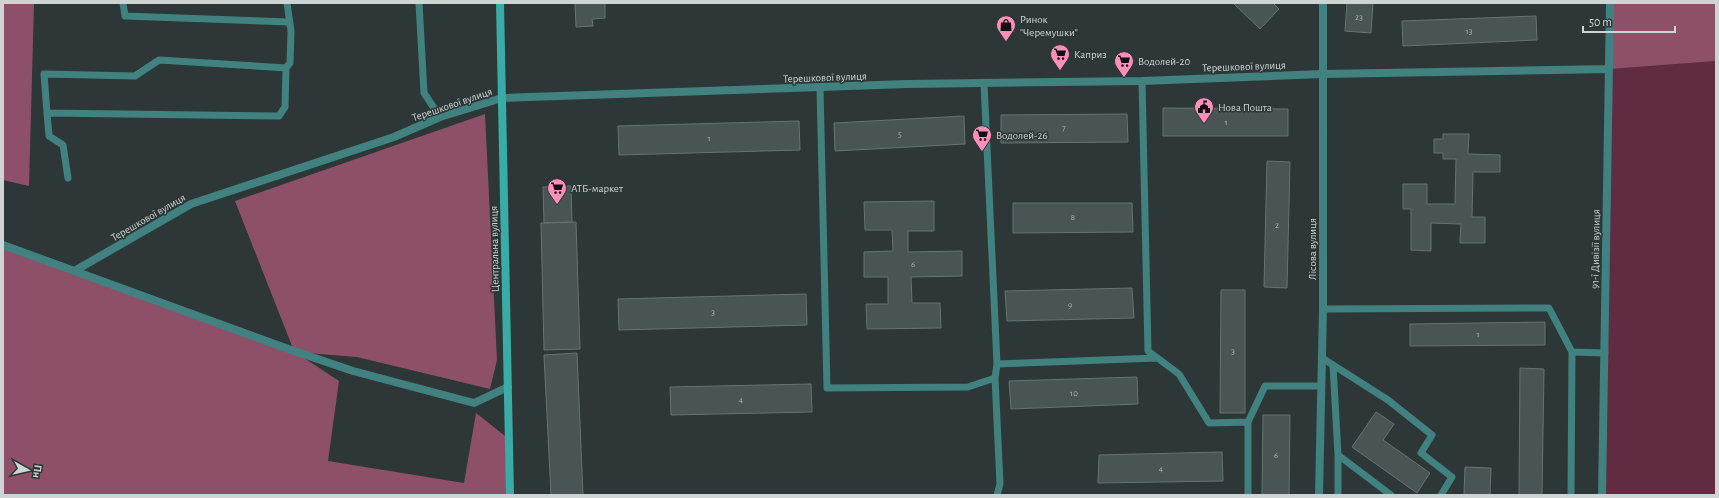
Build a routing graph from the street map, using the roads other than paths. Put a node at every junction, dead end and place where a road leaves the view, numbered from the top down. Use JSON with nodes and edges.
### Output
{"nodes":[{"id":1,"x":123,"y":3,"type":"edge"},
{"id":2,"x":287,"y":3,"type":"edge"},
{"id":3,"x":419,"y":3,"type":"edge"},
{"id":4,"x":500,"y":3,"type":"edge"},
{"id":5,"x":1323,"y":3,"type":"edge"},
{"id":6,"x":1610,"y":3,"type":"edge"},
{"id":7,"x":289,"y":22,"type":"junction"},
{"id":8,"x":286,"y":68,"type":"junction"},
{"id":9,"x":1609,"y":69,"type":"junction"},
{"id":10,"x":1323,"y":74,"type":"junction"},
{"id":11,"x":1142,"y":81,"type":"junction"},
{"id":12,"x":984,"y":83,"type":"junction"},
{"id":13,"x":820,"y":88,"type":"junction"},
{"id":14,"x":502,"y":98,"type":"junction"},
{"id":15,"x":47,"y":113,"type":"junction"},
{"id":16,"x":440,"y":117,"type":"junction"},
{"id":17,"x":68,"y":178,"type":"dead end"},
{"id":18,"x":3,"y":245,"type":"edge"},
{"id":19,"x":76,"y":270,"type":"junction"},
{"id":20,"x":1323,"y":308,"type":"junction"},
{"id":21,"x":1572,"y":352,"type":"junction"},
{"id":22,"x":1605,"y":353,"type":"junction"},
{"id":23,"x":1157,"y":358,"type":"junction"},
{"id":24,"x":1322,"y":358,"type":"junction"},
{"id":25,"x":997,"y":364,"type":"junction"},
{"id":26,"x":1333,"y":365,"type":"junction"},
{"id":27,"x":995,"y":378,"type":"junction"},
{"id":28,"x":1321,"y":386,"type":"junction"},
{"id":29,"x":508,"y":387,"type":"junction"},
{"id":30,"x":1248,"y":422,"type":"junction"},
{"id":31,"x":1338,"y":455,"type":"junction"},
{"id":32,"x":510,"y":495,"type":"edge"},
{"id":33,"x":997,"y":495,"type":"edge"},
{"id":34,"x":1248,"y":495,"type":"edge"},
{"id":35,"x":1319,"y":495,"type":"edge"},
{"id":36,"x":1338,"y":495,"type":"edge"},
{"id":37,"x":1392,"y":495,"type":"edge"},
{"id":38,"x":1441,"y":495,"type":"edge"},
{"id":39,"x":1571,"y":495,"type":"edge"},
{"id":40,"x":1602,"y":495,"type":"edge"}],
"edges":[{"from":1,"to":7,"type":"lane"},
{"from":2,"to":7,"type":"lane"},
{"from":3,"to":16,"type":"lane"},
{"from":4,"to":14,"type":"main road","name":"Центральна вулиця"},
{"from":5,"to":10,"type":"street","name":"Лісова вулиця"},
{"from":6,"to":9,"type":"street","name":"91-ї Дивізії вулиця"},
{"from":7,"to":8,"type":"lane"},
{"from":8,"to":15,"type":"lane"},
{"from":8,"to":15,"type":"lane"},
{"from":9,"to":10,"type":"street","name":"Терешкової вулиця"},
{"from":9,"to":22,"type":"street","name":"91-ї Дивізії вулиця"},
{"from":10,"to":11,"type":"street","name":"Терешкової вулиця"},
{"from":10,"to":20,"type":"street","name":"Лісова вулиця"},
{"from":11,"to":12,"type":"street","name":"Терешкової вулиця"},
{"from":11,"to":23,"type":"lane"},
{"from":12,"to":13,"type":"street","name":"Терешкової вулиця"},
{"from":12,"to":25,"type":"lane"},
{"from":13,"to":14,"type":"street","name":"Терешкової вулиця"},
{"from":13,"to":27,"type":"lane"},
{"from":14,"to":16,"type":"street","name":"Терешкової вулиця"},
{"from":14,"to":29,"type":"main road","name":"Центральна вулиця"},
{"from":15,"to":17,"type":"lane"},
{"from":16,"to":19,"type":"street","name":"Терешкової вулиця"},
{"from":18,"to":19,"type":"street"},
{"from":19,"to":29,"type":"street"},
{"from":20,"to":21,"type":"lane"},
{"from":20,"to":24,"type":"street","name":"Лісова вулиця"},
{"from":21,"to":22,"type":"lane"},
{"from":21,"to":39,"type":"lane"},
{"from":22,"to":40,"type":"street","name":"91-ї Дивізії вулиця"},
{"from":23,"to":25,"type":"lane"},
{"from":23,"to":30,"type":"lane"},
{"from":24,"to":26,"type":"lane"},
{"from":24,"to":28,"type":"street","name":"Лісова вулиця"},
{"from":25,"to":27,"type":"lane"},
{"from":26,"to":31,"type":"lane"},
{"from":26,"to":38,"type":"lane"},
{"from":27,"to":33,"type":"lane"},
{"from":28,"to":30,"type":"lane"},
{"from":28,"to":35,"type":"street","name":"Лісова вулиця"},
{"from":29,"to":32,"type":"main road","name":"Центральна вулиця"},
{"from":30,"to":34,"type":"lane"},
{"from":31,"to":36,"type":"lane"},
{"from":31,"to":37,"type":"lane"}]}
